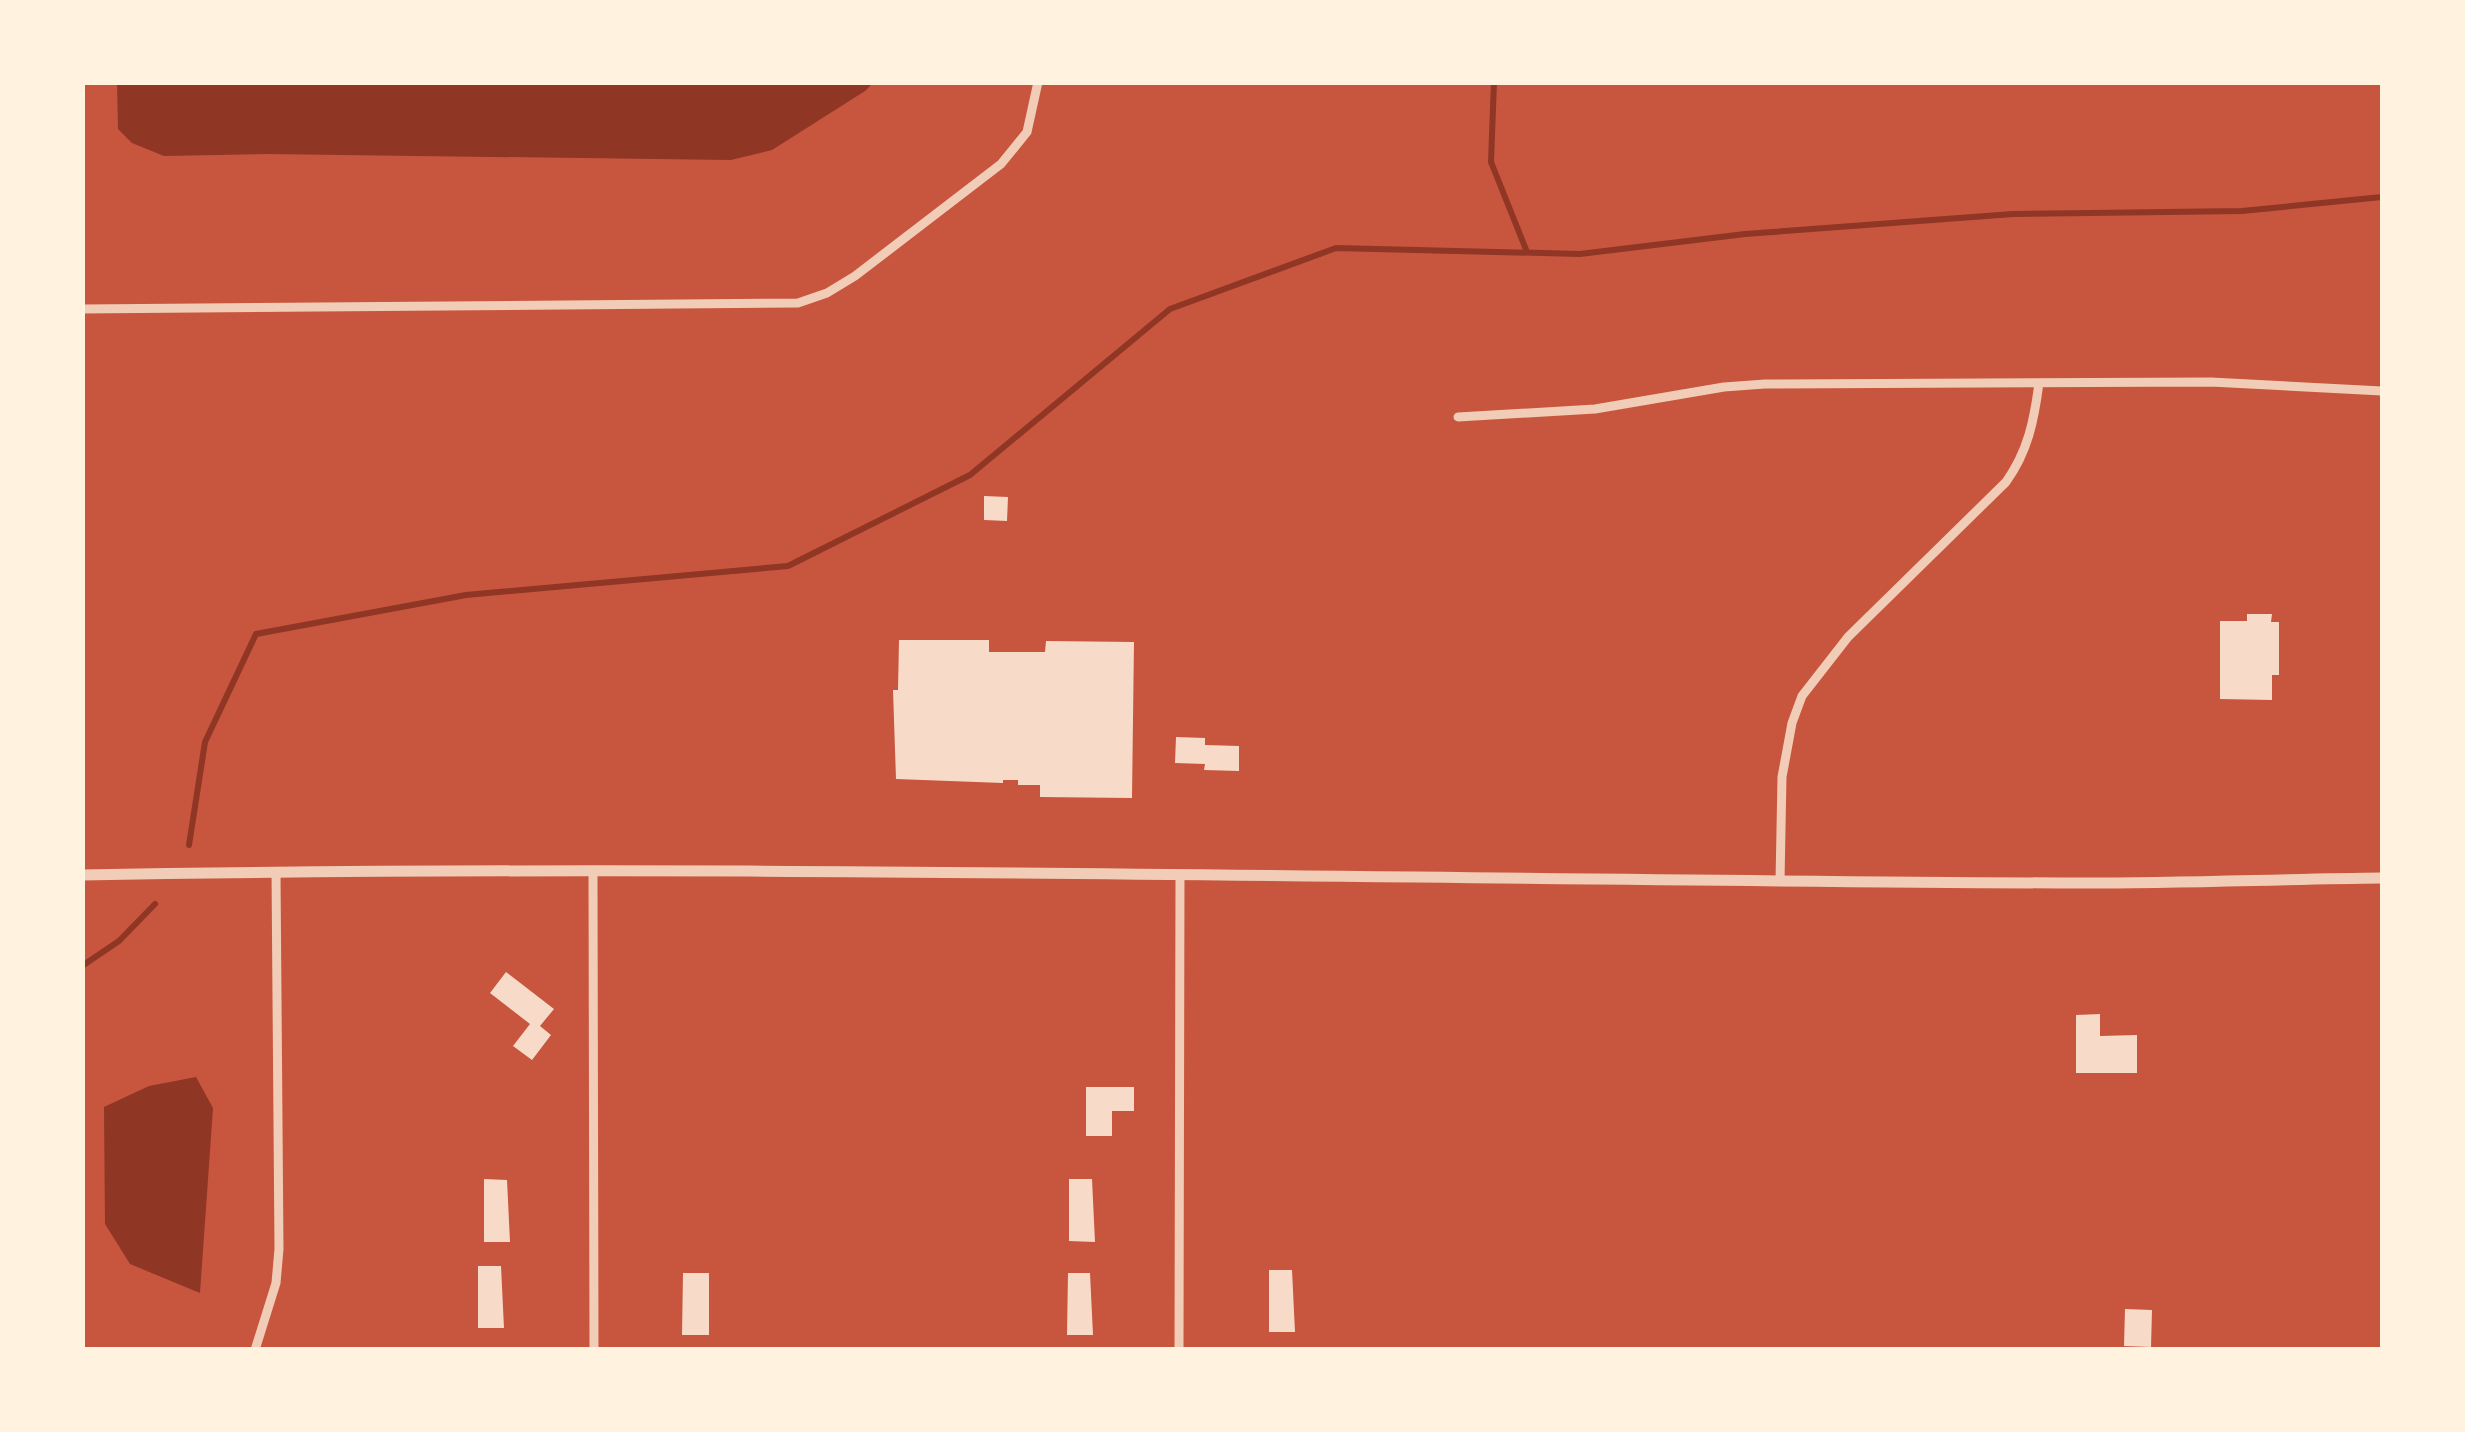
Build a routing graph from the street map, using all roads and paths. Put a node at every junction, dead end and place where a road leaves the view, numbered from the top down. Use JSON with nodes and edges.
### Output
{"nodes":[{"id":1,"x":1038,"y":82,"type":"edge"},
{"id":2,"x":82,"y":308,"type":"edge"},
{"id":3,"x":2038,"y":384,"type":"junction"},
{"id":4,"x":2382,"y":391,"type":"edge"},
{"id":5,"x":1458,"y":416,"type":"dead end"},
{"id":6,"x":592,"y":871,"type":"junction"},
{"id":7,"x":276,"y":872,"type":"junction"},
{"id":8,"x":82,"y":875,"type":"edge"},
{"id":9,"x":1180,"y":875,"type":"junction"},
{"id":10,"x":2382,"y":878,"type":"edge"},
{"id":11,"x":1780,"y":880,"type":"junction"},
{"id":12,"x":255,"y":1350,"type":"edge"},
{"id":13,"x":594,"y":1350,"type":"edge"},
{"id":14,"x":1179,"y":1350,"type":"edge"}],
"edges":[{"from":1,"to":2,"type":"street"},
{"from":3,"to":4,"type":"street"},
{"from":3,"to":5,"type":"street"},
{"from":3,"to":11,"type":"street"},
{"from":6,"to":7,"type":"street"},
{"from":6,"to":9,"type":"street"},
{"from":6,"to":13,"type":"street"},
{"from":7,"to":8,"type":"street"},
{"from":7,"to":12,"type":"street"},
{"from":9,"to":11,"type":"street"},
{"from":9,"to":14,"type":"street"},
{"from":10,"to":11,"type":"street"}]}
